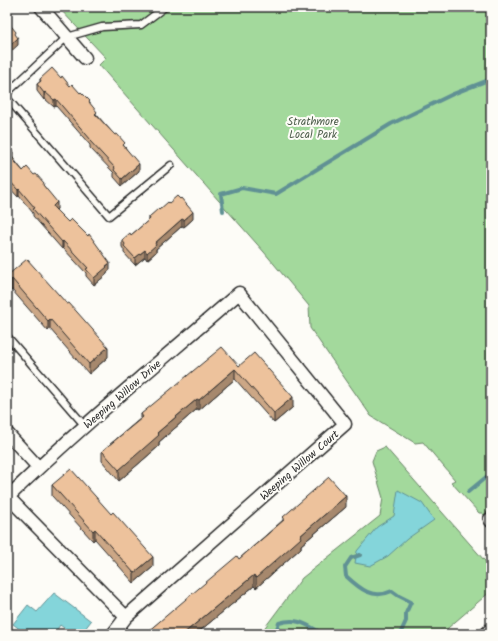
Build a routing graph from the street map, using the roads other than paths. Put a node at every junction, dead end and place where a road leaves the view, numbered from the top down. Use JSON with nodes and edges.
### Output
{"nodes":[{"id":1,"x":41,"y":7,"type":"edge"},
{"id":2,"x":165,"y":7,"type":"edge"},
{"id":3,"x":67,"y":37,"type":"junction"},
{"id":4,"x":85,"y":58,"type":"dead end"},
{"id":5,"x":7,"y":93,"type":"edge"},
{"id":6,"x":7,"y":98,"type":"edge"},
{"id":7,"x":171,"y":165,"type":"dead end"},
{"id":8,"x":239,"y":293,"type":"joint"},
{"id":9,"x":7,"y":336,"type":"edge"},
{"id":10,"x":85,"y":426,"type":"junction"},
{"id":11,"x":7,"y":433,"type":"edge"},
{"id":12,"x":38,"y":467,"type":"junction"},
{"id":13,"x":8,"y":498,"type":"edge"},
{"id":14,"x":126,"y":617,"type":"junction"},
{"id":15,"x":491,"y":630,"type":"edge"},
{"id":16,"x":113,"y":634,"type":"edge"},
{"id":17,"x":486,"y":634,"type":"edge"}],
"edges":[{"from":1,"to":3,"type":"street"},
{"from":2,"to":3,"type":"lane"},
{"from":3,"to":4,"type":"street"},
{"from":3,"to":5,"type":"lane"},
{"from":6,"to":7,"type":"lane"},
{"from":8,"to":10,"type":"street","name":"Weeping Willow Drive"},
{"from":8,"to":14,"type":"street","name":"Weeping Willow Court"},
{"from":9,"to":10,"type":"lane"},
{"from":10,"to":12,"type":"street","name":"Weeping Willow Drive"},
{"from":11,"to":12,"type":"street"},
{"from":12,"to":13,"type":"street","name":"Weeping Willow Drive"},
{"from":13,"to":14,"type":"street"},
{"from":14,"to":16,"type":"street","name":"Weeping Willow Court"},
{"from":15,"to":17,"type":"street"}]}
